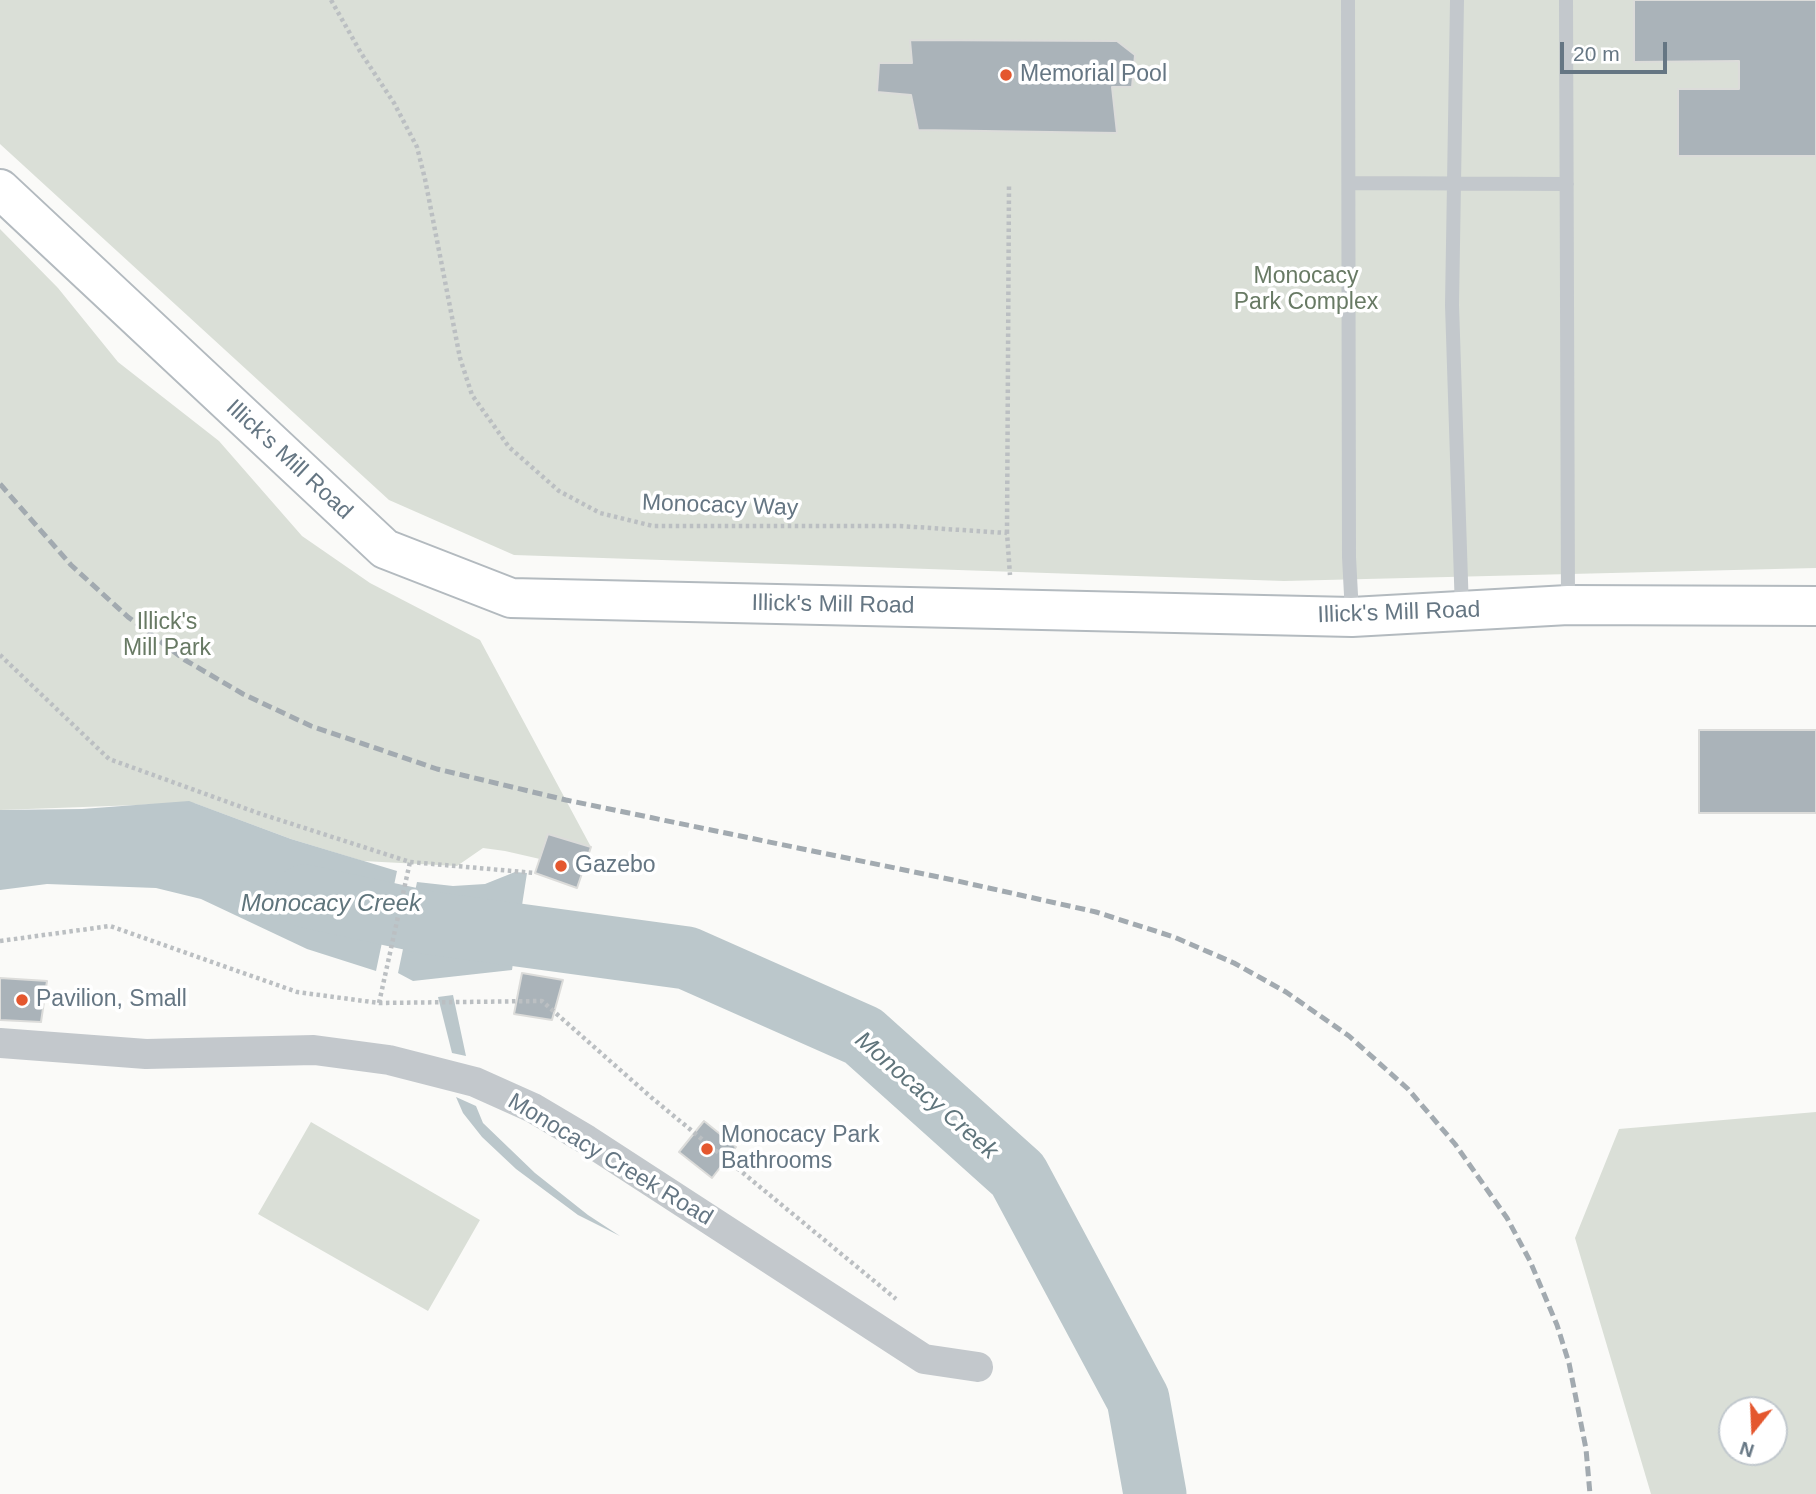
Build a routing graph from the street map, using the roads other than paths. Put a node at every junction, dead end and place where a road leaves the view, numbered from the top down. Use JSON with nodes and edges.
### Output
{"nodes":[{"id":1,"x":1348,"y":0,"type":"edge"},
{"id":2,"x":1457,"y":0,"type":"edge"},
{"id":3,"x":1566,"y":0,"type":"edge"},
{"id":4,"x":1349,"y":183,"type":"junction"},
{"id":5,"x":1454,"y":184,"type":"junction"},
{"id":6,"x":1567,"y":184,"type":"junction"},
{"id":7,"x":0,"y":189,"type":"edge"},
{"id":8,"x":1568,"y":605,"type":"junction"},
{"id":9,"x":1816,"y":606,"type":"edge"},
{"id":10,"x":1462,"y":612,"type":"junction"},
{"id":11,"x":1352,"y":617,"type":"junction"},
{"id":12,"x":0,"y":1043,"type":"edge"},
{"id":13,"x":978,"y":1367,"type":"dead end"}],
"edges":[{"from":1,"to":4,"type":"lane"},
{"from":2,"to":5,"type":"lane"},
{"from":3,"to":6,"type":"lane"},
{"from":4,"to":5,"type":"lane"},
{"from":4,"to":11,"type":"lane"},
{"from":5,"to":6,"type":"lane"},
{"from":5,"to":10,"type":"lane"},
{"from":6,"to":8,"type":"lane"},
{"from":7,"to":11,"type":"street","name":"Illick's Mill Road"},
{"from":8,"to":9,"type":"street","name":"Illick's Mill Road"},
{"from":8,"to":10,"type":"street","name":"Illick's Mill Road"},
{"from":10,"to":11,"type":"street","name":"Illick's Mill Road"},
{"from":12,"to":13,"type":"street","name":"Monocacy Creek Road"}]}
